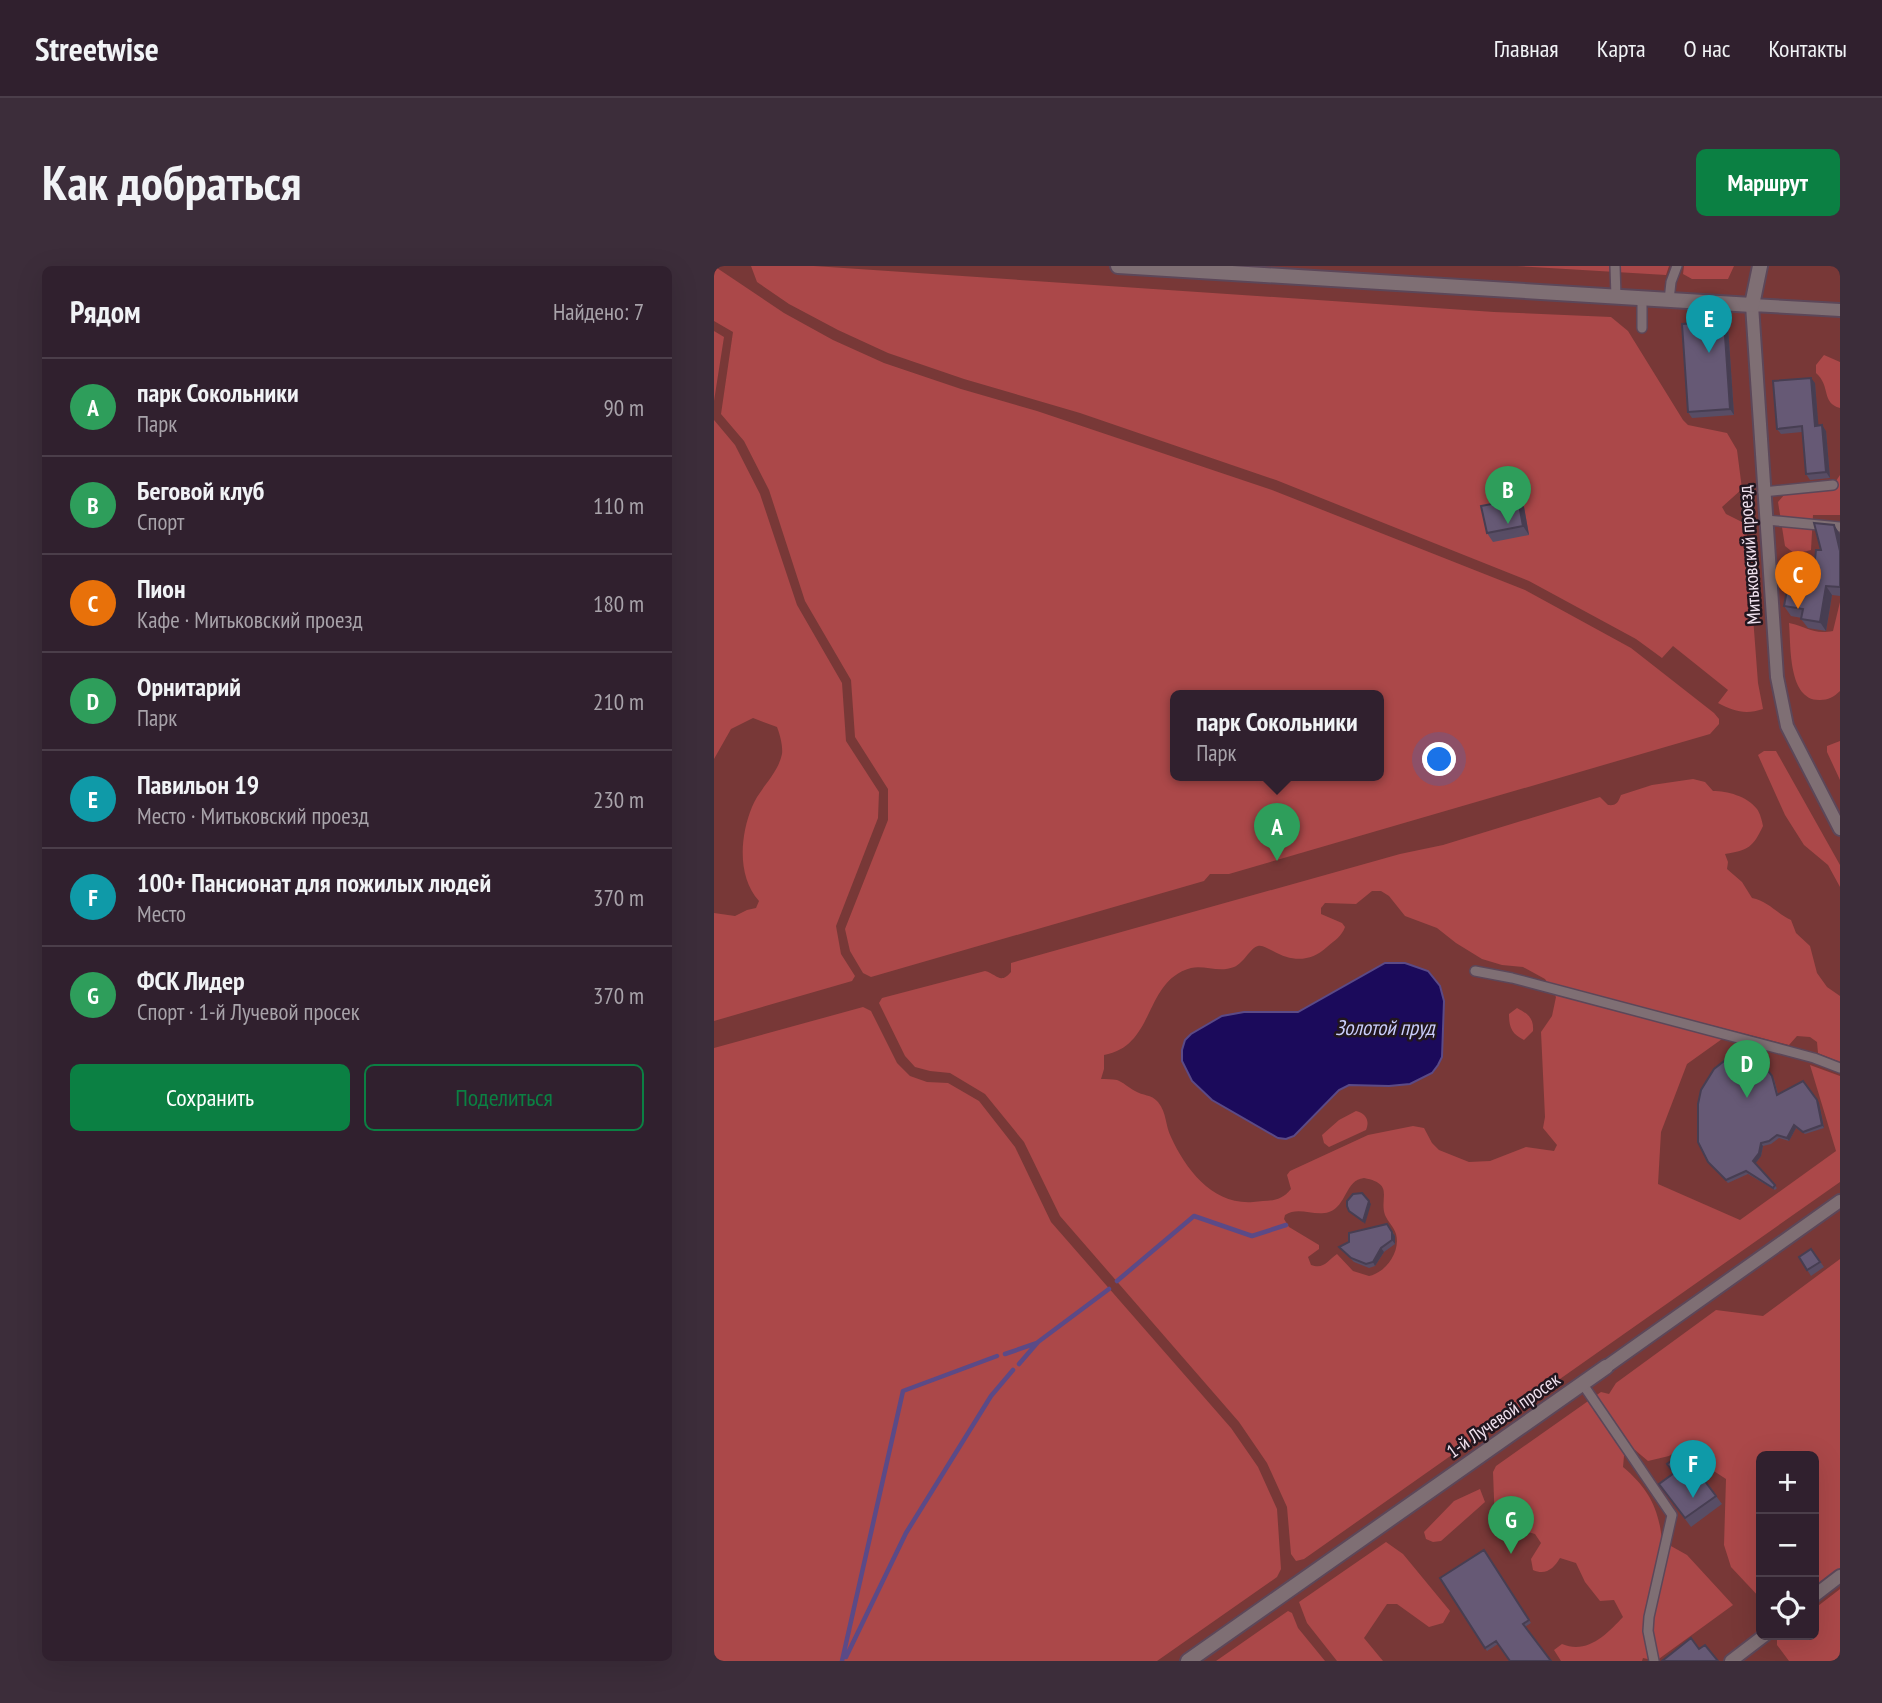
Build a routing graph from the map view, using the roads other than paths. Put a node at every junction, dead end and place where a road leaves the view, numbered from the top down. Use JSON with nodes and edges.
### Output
{"nodes":[{"id":1,"x":1118,"y":266,"type":"edge"},
{"id":2,"x":1615,"y":266,"type":"edge"},
{"id":3,"x":1677,"y":266,"type":"edge"},
{"id":4,"x":1760,"y":266,"type":"edge"},
{"id":5,"x":1616,"y":297,"type":"junction"},
{"id":6,"x":1642,"y":298,"type":"junction"},
{"id":7,"x":1670,"y":300,"type":"junction"},
{"id":8,"x":1752,"y":305,"type":"junction"},
{"id":9,"x":1840,"y":310,"type":"edge"},
{"id":10,"x":1642,"y":328,"type":"dead end"},
{"id":11,"x":1833,"y":485,"type":"dead end"},
{"id":12,"x":1763,"y":492,"type":"junction"},
{"id":13,"x":1766,"y":520,"type":"junction"},
{"id":14,"x":1840,"y":527,"type":"edge"},
{"id":15,"x":1840,"y":829,"type":"edge"},
{"id":16,"x":1475,"y":971,"type":"dead end"},
{"id":17,"x":1840,"y":1068,"type":"edge"},
{"id":18,"x":1840,"y":1201,"type":"edge"},
{"id":19,"x":1606,"y":1367,"type":"joint"},
{"id":20,"x":1582,"y":1383,"type":"junction"},
{"id":21,"x":1840,"y":1576,"type":"edge"},
{"id":22,"x":1819,"y":1592,"type":"edge"},
{"id":23,"x":1758,"y":1640,"type":"edge"},
{"id":24,"x":1188,"y":1661,"type":"edge"},
{"id":25,"x":1654,"y":1661,"type":"edge"},
{"id":26,"x":1731,"y":1661,"type":"edge"}],
"edges":[{"from":1,"to":5,"type":"street"},
{"from":2,"to":5,"type":"lane"},
{"from":3,"to":7,"type":"lane"},
{"from":4,"to":8,"type":"street","name":"Митьковский проезд"},
{"from":5,"to":6,"type":"street"},
{"from":6,"to":7,"type":"street"},
{"from":6,"to":10,"type":"lane"},
{"from":7,"to":8,"type":"street"},
{"from":8,"to":9,"type":"street"},
{"from":8,"to":12,"type":"street","name":"Митьковский проезд"},
{"from":11,"to":12,"type":"lane"},
{"from":12,"to":13,"type":"street","name":"Митьковский проезд"},
{"from":13,"to":14,"type":"lane"},
{"from":13,"to":15,"type":"street","name":"Митьковский проезд"},
{"from":16,"to":17,"type":"lane"},
{"from":18,"to":19,"type":"street","name":"1-й Лучевой просек"},
{"from":19,"to":20,"type":"street","name":"1-й Лучевой просек"},
{"from":20,"to":24,"type":"street","name":"1-й Лучевой просек"},
{"from":20,"to":25,"type":"lane"},
{"from":21,"to":22,"type":"street"},
{"from":23,"to":26,"type":"street"}]}
